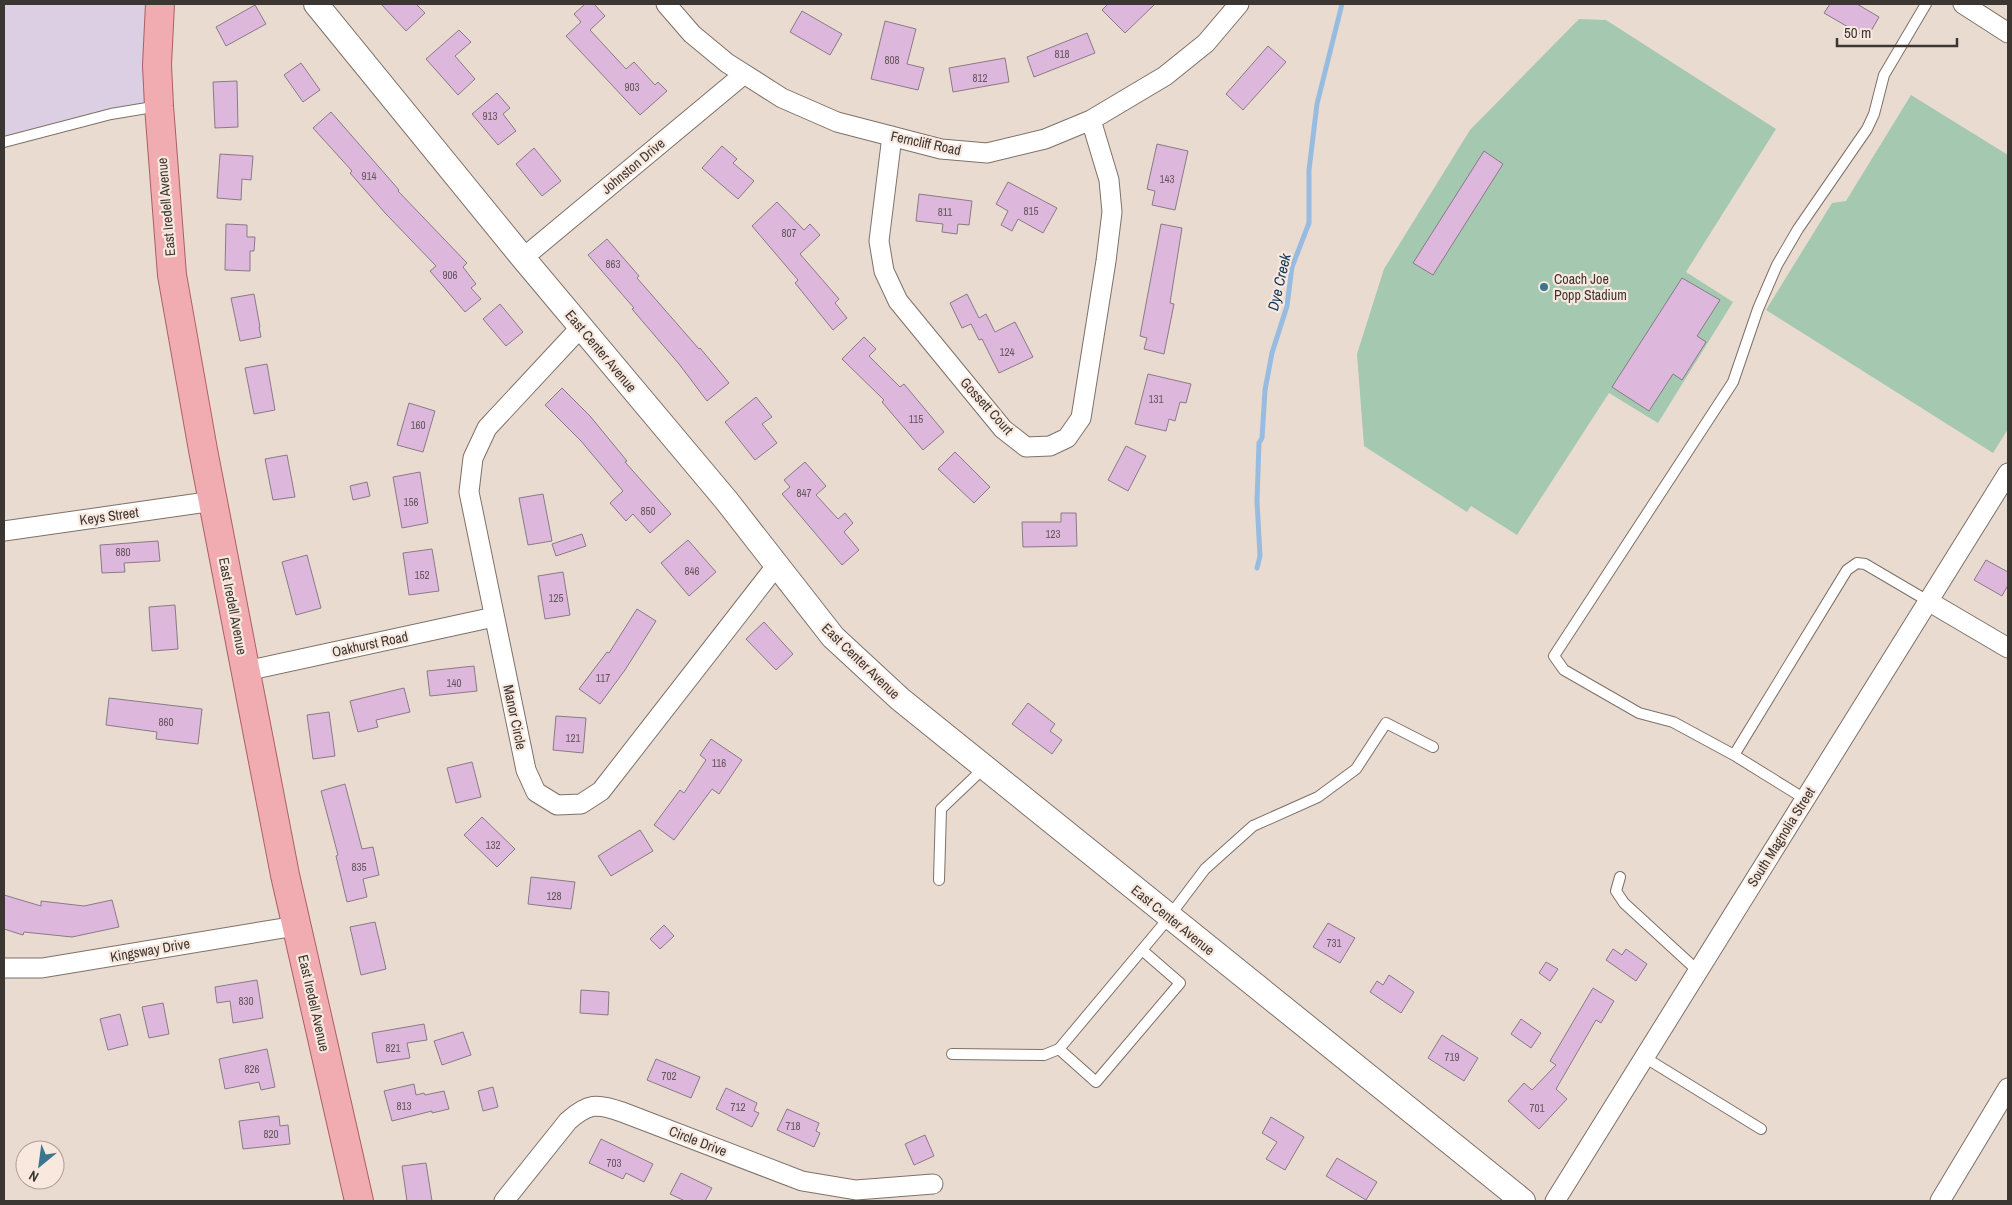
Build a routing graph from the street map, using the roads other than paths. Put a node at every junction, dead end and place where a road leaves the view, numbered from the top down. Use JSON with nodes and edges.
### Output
{"nodes":[{"id":1,"x":160,"y":4,"type":"edge"},
{"id":2,"x":316,"y":4,"type":"edge"},
{"id":3,"x":666,"y":4,"type":"edge"},
{"id":4,"x":1239,"y":4,"type":"edge"},
{"id":5,"x":1926,"y":4,"type":"edge"},
{"id":6,"x":1963,"y":4,"type":"edge"},
{"id":7,"x":2008,"y":33,"type":"edge"},
{"id":8,"x":743,"y":75,"type":"junction"},
{"id":9,"x":159,"y":106,"type":"junction"},
{"id":10,"x":1091,"y":120,"type":"junction"},
{"id":11,"x":892,"y":136,"type":"junction"},
{"id":12,"x":4,"y":142,"type":"edge"},
{"id":13,"x":523,"y":258,"type":"junction"},
{"id":14,"x":581,"y":327,"type":"junction"},
{"id":15,"x":2008,"y":474,"type":"edge"},
{"id":16,"x":214,"y":501,"type":"junction"},
{"id":17,"x":4,"y":531,"type":"edge"},
{"id":18,"x":776,"y":566,"type":"junction"},
{"id":19,"x":1928,"y":601,"type":"junction"},
{"id":20,"x":494,"y":617,"type":"junction"},
{"id":21,"x":2008,"y":648,"type":"edge"},
{"id":22,"x":246,"y":671,"type":"junction"},
{"id":23,"x":1434,"y":747,"type":"dead end"},
{"id":24,"x":1734,"y":755,"type":"junction"},
{"id":25,"x":984,"y":768,"type":"junction"},
{"id":26,"x":1805,"y":799,"type":"junction"},
{"id":27,"x":1620,"y":877,"type":"dead end"},
{"id":28,"x":938,"y":880,"type":"dead end"},
{"id":29,"x":1168,"y":915,"type":"junction"},
{"id":30,"x":296,"y":926,"type":"junction"},
{"id":31,"x":1142,"y":950,"type":"junction"},
{"id":32,"x":4,"y":968,"type":"edge"},
{"id":33,"x":1698,"y":971,"type":"junction"},
{"id":34,"x":1059,"y":1049,"type":"junction"},
{"id":35,"x":952,"y":1054,"type":"dead end"},
{"id":36,"x":1644,"y":1058,"type":"junction"},
{"id":37,"x":2008,"y":1088,"type":"edge"},
{"id":38,"x":1761,"y":1129,"type":"dead end"},
{"id":39,"x":933,"y":1184,"type":"dead end"},
{"id":40,"x":358,"y":1201,"type":"edge"},
{"id":41,"x":504,"y":1201,"type":"edge"},
{"id":42,"x":1523,"y":1201,"type":"edge"},
{"id":43,"x":1555,"y":1201,"type":"edge"},
{"id":44,"x":1940,"y":1201,"type":"edge"}],
"edges":[{"from":1,"to":9,"type":"main road","name":"East Iredell Avenue"},
{"from":2,"to":13,"type":"street","name":"East Center Avenue"},
{"from":3,"to":8,"type":"street","name":"Ferncliff Road"},
{"from":4,"to":10,"type":"street","name":"Ferncliff Road"},
{"from":5,"to":24,"type":"lane"},
{"from":6,"to":7,"type":"street"},
{"from":8,"to":11,"type":"street","name":"Ferncliff Road"},
{"from":8,"to":13,"type":"street","name":"Johnston Drive"},
{"from":9,"to":12,"type":"lane"},
{"from":9,"to":16,"type":"main road","name":"East Iredell Avenue"},
{"from":10,"to":11,"type":"street","name":"Ferncliff Road"},
{"from":10,"to":11,"type":"street","name":"Gossett Court"},
{"from":13,"to":14,"type":"street","name":"East Center Avenue"},
{"from":14,"to":18,"type":"street","name":"East Center Avenue"},
{"from":14,"to":20,"type":"street","name":"Manor Circle"},
{"from":15,"to":19,"type":"street","name":"South Magnolia Street"},
{"from":16,"to":17,"type":"street","name":"Keys Street"},
{"from":16,"to":22,"type":"main road","name":"East Iredell Avenue"},
{"from":18,"to":20,"type":"street","name":"Manor Circle"},
{"from":18,"to":25,"type":"street","name":"East Center Avenue"},
{"from":19,"to":21,"type":"street"},
{"from":19,"to":24,"type":"lane"},
{"from":19,"to":26,"type":"street","name":"South Magnolia Street"},
{"from":20,"to":22,"type":"street","name":"Oakhurst Road"},
{"from":22,"to":30,"type":"main road","name":"East Iredell Avenue"},
{"from":23,"to":29,"type":"lane"},
{"from":24,"to":26,"type":"lane"},
{"from":25,"to":28,"type":"lane"},
{"from":25,"to":29,"type":"street","name":"East Center Avenue"},
{"from":26,"to":33,"type":"street","name":"South Magnolia Street"},
{"from":27,"to":33,"type":"lane"},
{"from":29,"to":31,"type":"lane"},
{"from":29,"to":42,"type":"street","name":"East Center Avenue"},
{"from":30,"to":32,"type":"street","name":"Kingsway Drive"},
{"from":30,"to":40,"type":"main road","name":"East Iredell Avenue"},
{"from":31,"to":34,"type":"lane"},
{"from":31,"to":34,"type":"lane"},
{"from":33,"to":36,"type":"street","name":"South Magnolia Street"},
{"from":34,"to":35,"type":"lane"},
{"from":36,"to":38,"type":"lane"},
{"from":36,"to":43,"type":"street","name":"South Magnolia Street"},
{"from":37,"to":44,"type":"street"},
{"from":39,"to":41,"type":"street","name":"Circle Drive"}]}
